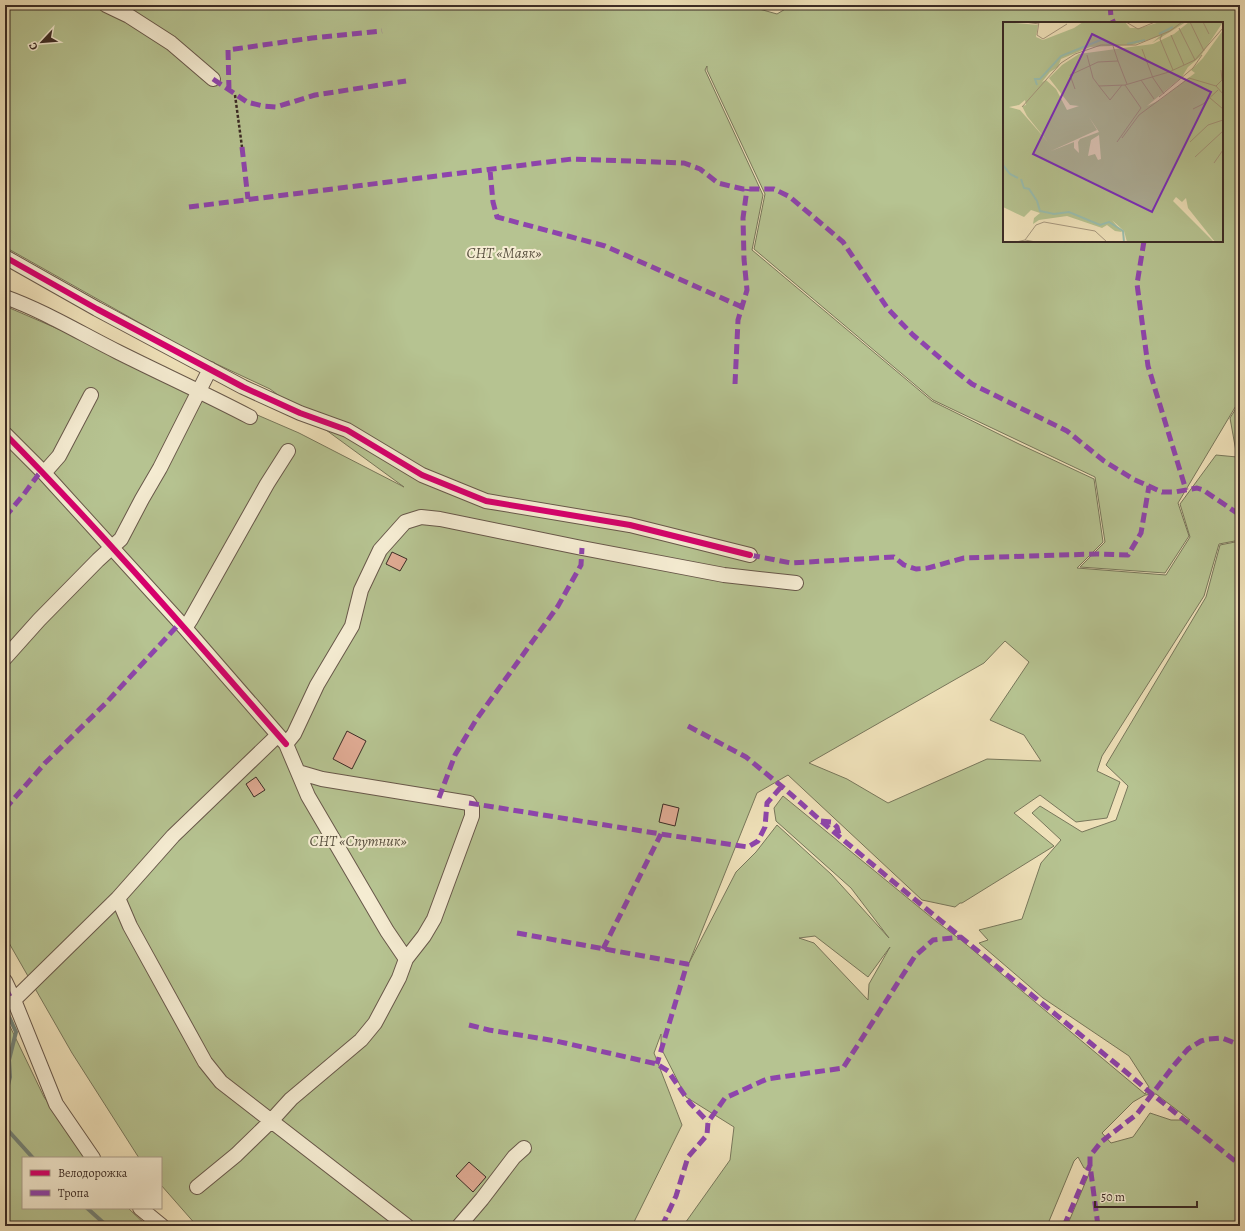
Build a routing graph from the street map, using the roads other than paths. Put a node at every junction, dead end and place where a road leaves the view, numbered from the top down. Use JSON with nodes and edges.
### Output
{"nodes":[{"id":1,"x":106,"y":5,"type":"edge"},
{"id":2,"x":213,"y":79,"type":"dead end"},
{"id":3,"x":5,"y":257,"type":"edge"},
{"id":4,"x":5,"y":297,"type":"edge"},
{"id":5,"x":210,"y":369,"type":"junction"},
{"id":6,"x":200,"y":391,"type":"junction"},
{"id":7,"x":91,"y":395,"type":"dead end"},
{"id":8,"x":250,"y":417,"type":"dead end"},
{"id":9,"x":5,"y":434,"type":"edge"},
{"id":10,"x":288,"y":451,"type":"dead end"},
{"id":11,"x":44,"y":473,"type":"junction"},
{"id":12,"x":112,"y":548,"type":"junction"},
{"id":13,"x":750,"y":555,"type":"dead end"},
{"id":14,"x":796,"y":583,"type":"dead end"},
{"id":15,"x":185,"y":628,"type":"junction"},
{"id":16,"x":5,"y":658,"type":"edge"},
{"id":17,"x":282,"y":739,"type":"junction"},
{"id":18,"x":298,"y":772,"type":"junction"},
{"id":19,"x":118,"y":898,"type":"junction"},
{"id":20,"x":406,"y":959,"type":"junction"},
{"id":21,"x":5,"y":981,"type":"edge"},
{"id":22,"x":14,"y":1000,"type":"junction"},
{"id":23,"x":271,"y":1121,"type":"junction"},
{"id":24,"x":524,"y":1148,"type":"dead end"},
{"id":25,"x":92,"y":1157,"type":"edge"},
{"id":26,"x":197,"y":1188,"type":"dead end"},
{"id":27,"x":141,"y":1209,"type":"edge"},
{"id":28,"x":162,"y":1226,"type":"edge"},
{"id":29,"x":407,"y":1226,"type":"edge"},
{"id":30,"x":459,"y":1226,"type":"edge"}],
"edges":[{"from":1,"to":2,"type":"street"},
{"from":3,"to":5,"type":"street"},
{"from":4,"to":6,"type":"street"},
{"from":5,"to":6,"type":"street"},
{"from":5,"to":13,"type":"street"},
{"from":6,"to":8,"type":"street"},
{"from":6,"to":12,"type":"street"},
{"from":7,"to":11,"type":"street"},
{"from":9,"to":11,"type":"street"},
{"from":10,"to":15,"type":"street"},
{"from":11,"to":12,"type":"street"},
{"from":12,"to":15,"type":"street"},
{"from":12,"to":16,"type":"street"},
{"from":14,"to":17,"type":"street"},
{"from":15,"to":17,"type":"street"},
{"from":17,"to":18,"type":"street"},
{"from":17,"to":19,"type":"street"},
{"from":18,"to":20,"type":"street"},
{"from":18,"to":20,"type":"street"},
{"from":19,"to":22,"type":"street"},
{"from":19,"to":23,"type":"street"},
{"from":20,"to":23,"type":"street"},
{"from":21,"to":22,"type":"street"},
{"from":22,"to":25,"type":"street"},
{"from":23,"to":26,"type":"street"},
{"from":23,"to":29,"type":"street"},
{"from":24,"to":30,"type":"street"},
{"from":27,"to":28,"type":"street"}]}
